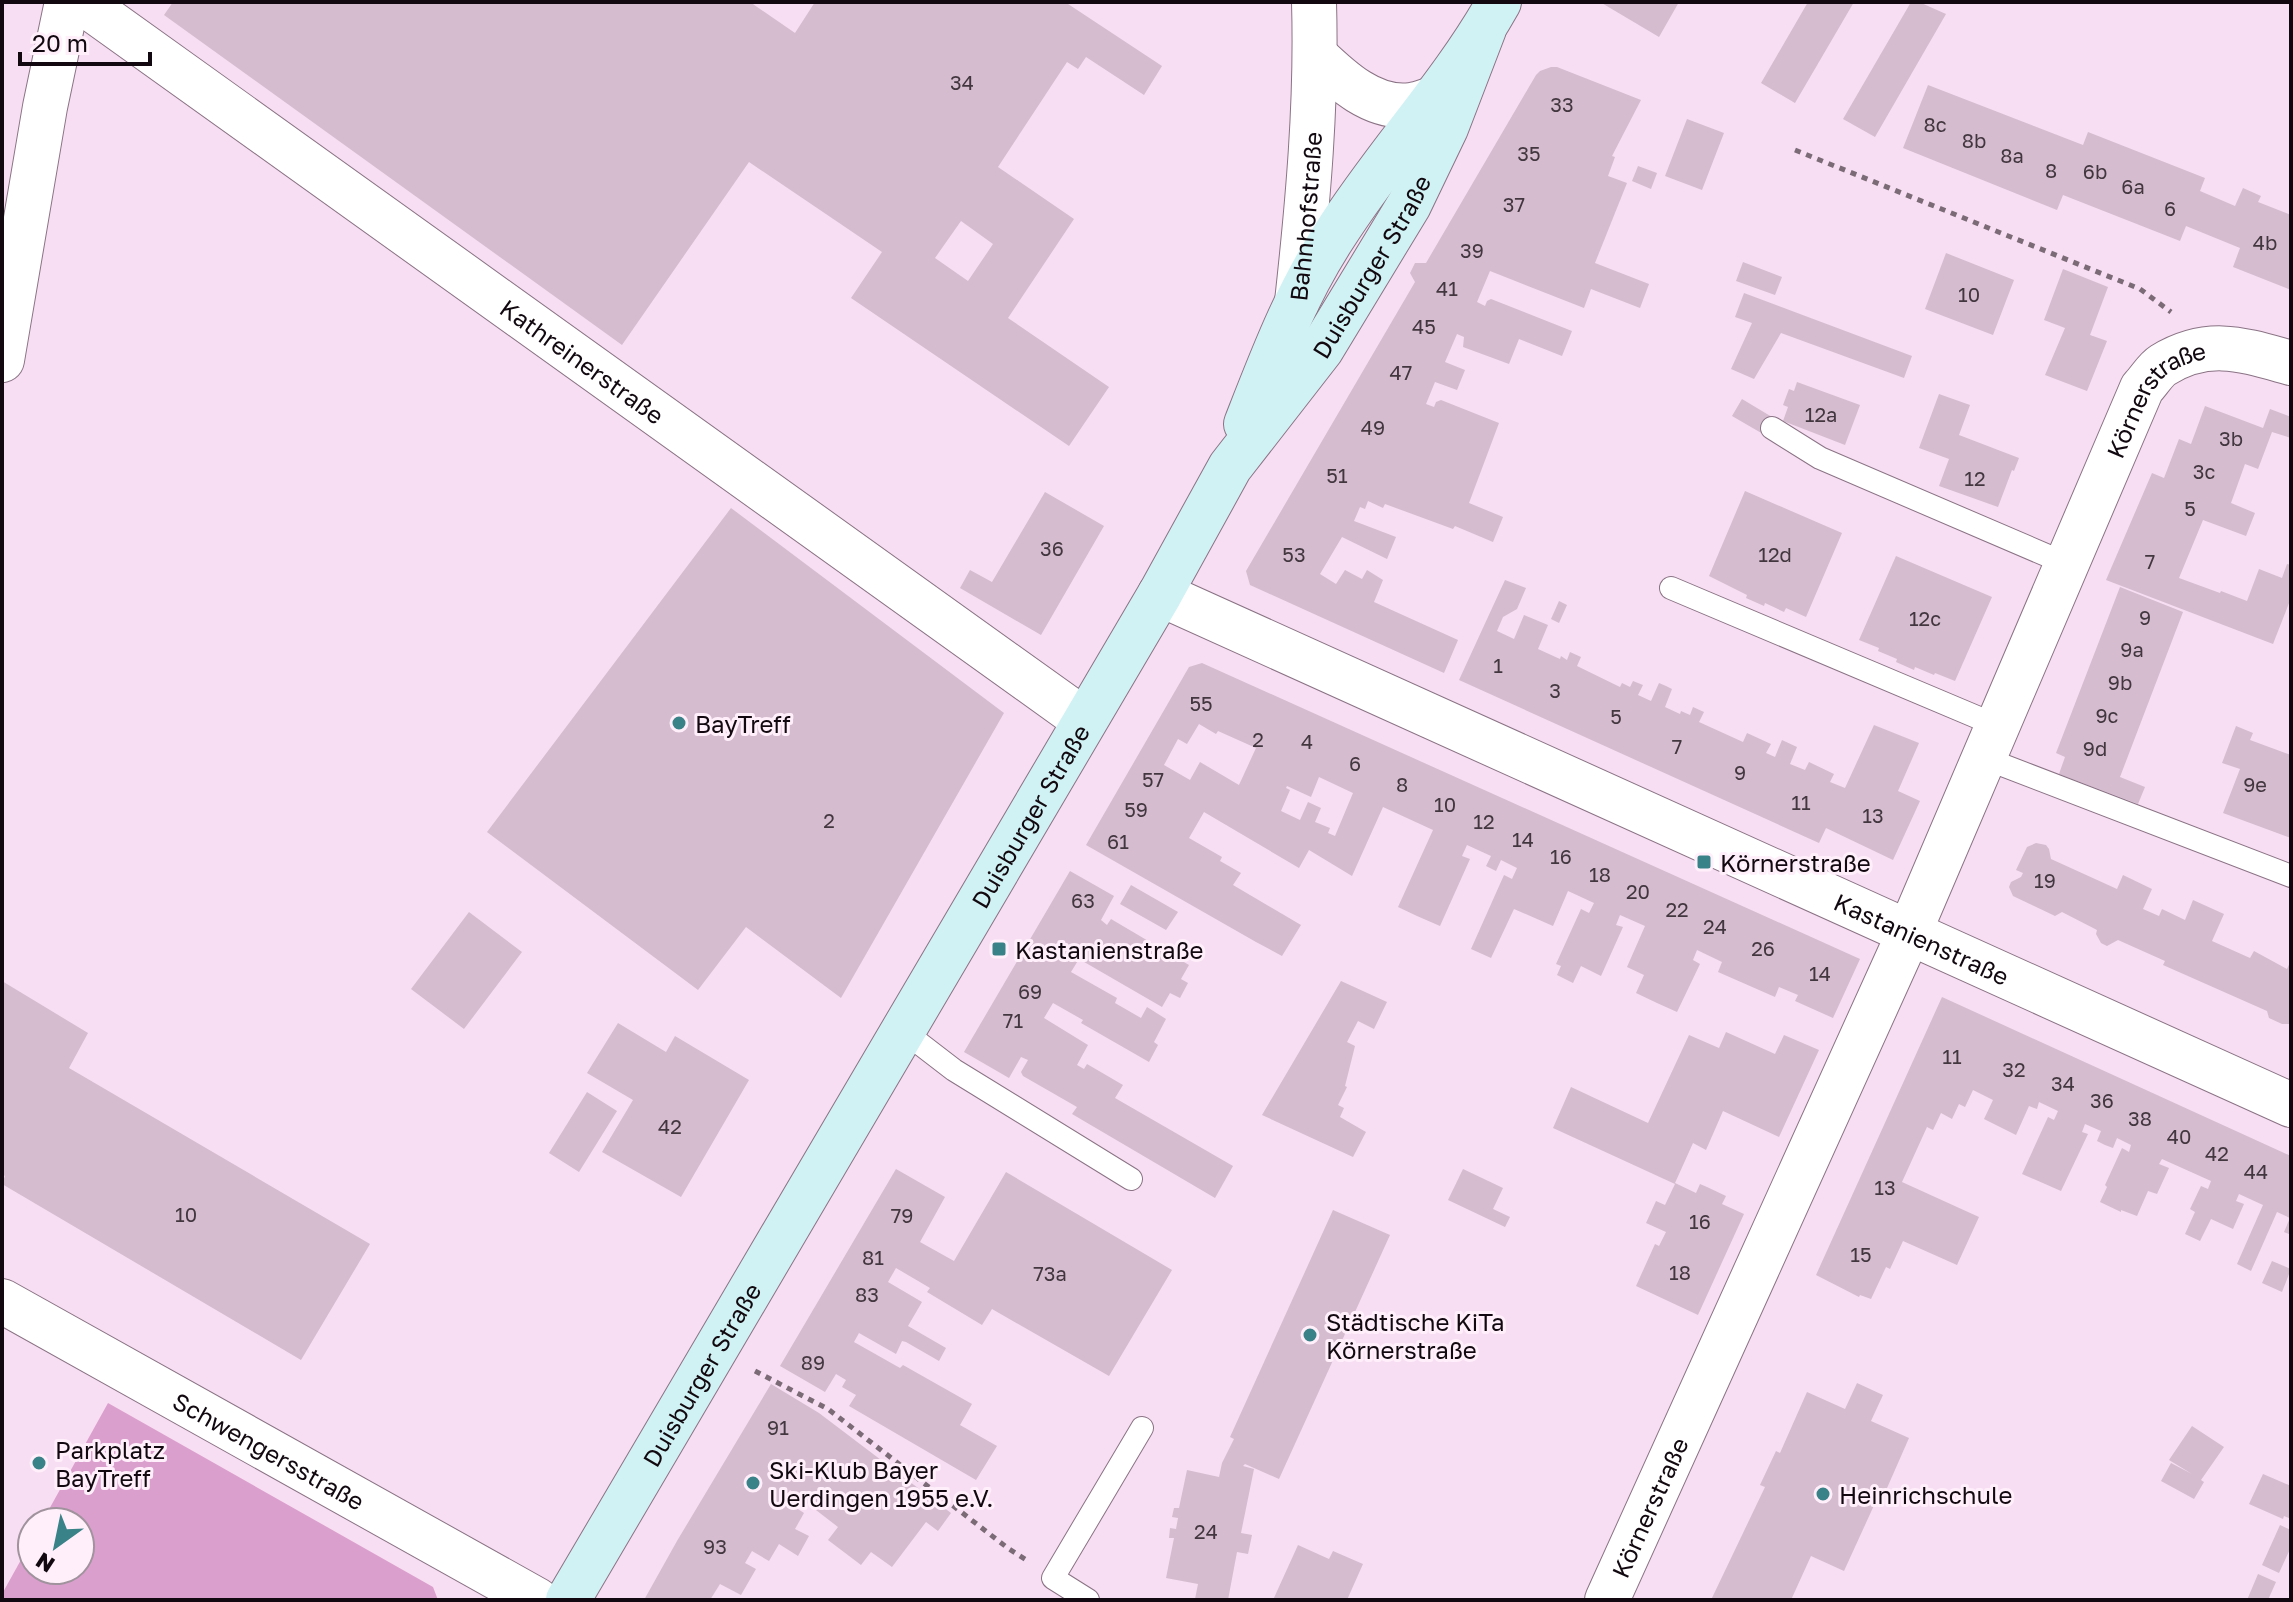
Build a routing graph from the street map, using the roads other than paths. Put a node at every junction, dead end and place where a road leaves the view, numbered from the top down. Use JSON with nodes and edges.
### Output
{"nodes":[{"id":1,"x":67,"y":2,"type":"edge"},
{"id":2,"x":82,"y":2,"type":"edge"},
{"id":3,"x":1314,"y":2,"type":"edge"},
{"id":4,"x":1492,"y":16,"type":"edge"},
{"id":5,"x":1316,"y":56,"type":"junction"},
{"id":6,"x":1436,"y":98,"type":"junction"},
{"id":7,"x":1297,"y":302,"type":"junction"},
{"id":8,"x":2,"y":360,"type":"edge"},
{"id":9,"x":2291,"y":363,"type":"edge"},
{"id":10,"x":1772,"y":428,"type":"dead end"},
{"id":11,"x":1230,"y":467,"type":"junction"},
{"id":12,"x":2067,"y":564,"type":"junction"},
{"id":13,"x":1671,"y":588,"type":"dead end"},
{"id":14,"x":1160,"y":594,"type":"junction"},
{"id":15,"x":1084,"y":720,"type":"junction"},
{"id":16,"x":1991,"y":742,"type":"junction"},
{"id":17,"x":2291,"y":876,"type":"edge"},
{"id":18,"x":1909,"y":933,"type":"junction"},
{"id":19,"x":902,"y":1030,"type":"junction"},
{"id":20,"x":2291,"y":1105,"type":"edge"},
{"id":21,"x":1131,"y":1179,"type":"dead end"},
{"id":22,"x":2,"y":1301,"type":"edge"},
{"id":23,"x":1142,"y":1428,"type":"dead end"},
{"id":24,"x":537,"y":1600,"type":"edge"},
{"id":25,"x":568,"y":1600,"type":"edge"},
{"id":26,"x":1088,"y":1600,"type":"edge"},
{"id":27,"x":1607,"y":1600,"type":"edge"}],
"edges":[{"from":1,"to":8,"type":"street"},
{"from":2,"to":15,"type":"street","name":"Kathreinerstraße"},
{"from":3,"to":5,"type":"street","name":"Bahnhofstraße"},
{"from":4,"to":6,"type":"main road","name":"Duisburger Straße"},
{"from":4,"to":11,"type":"main road","name":"Duisburger Straße"},
{"from":5,"to":6,"type":"street"},
{"from":5,"to":7,"type":"street","name":"Bahnhofstraße"},
{"from":6,"to":7,"type":"main road","name":"Duisburger Straße"},
{"from":7,"to":11,"type":"main road","name":"Bahnhofstraße"},
{"from":9,"to":12,"type":"street","name":"Körnerstraße"},
{"from":10,"to":12,"type":"lane"},
{"from":11,"to":14,"type":"main road","name":"Duisburger Straße"},
{"from":12,"to":16,"type":"street","name":"Körnerstraße"},
{"from":13,"to":16,"type":"lane"},
{"from":14,"to":15,"type":"main road","name":"Duisburger Straße"},
{"from":14,"to":18,"type":"street","name":"Kastanienstraße"},
{"from":15,"to":19,"type":"main road","name":"Duisburger Straße"},
{"from":16,"to":17,"type":"lane"},
{"from":16,"to":18,"type":"street","name":"Körnerstraße"},
{"from":18,"to":20,"type":"street","name":"Kastanienstraße"},
{"from":18,"to":27,"type":"street","name":"Körnerstraße"},
{"from":19,"to":21,"type":"lane"},
{"from":19,"to":25,"type":"main road","name":"Duisburger Straße"},
{"from":22,"to":24,"type":"street","name":"Schwengersstraße"},
{"from":23,"to":26,"type":"lane"}]}
